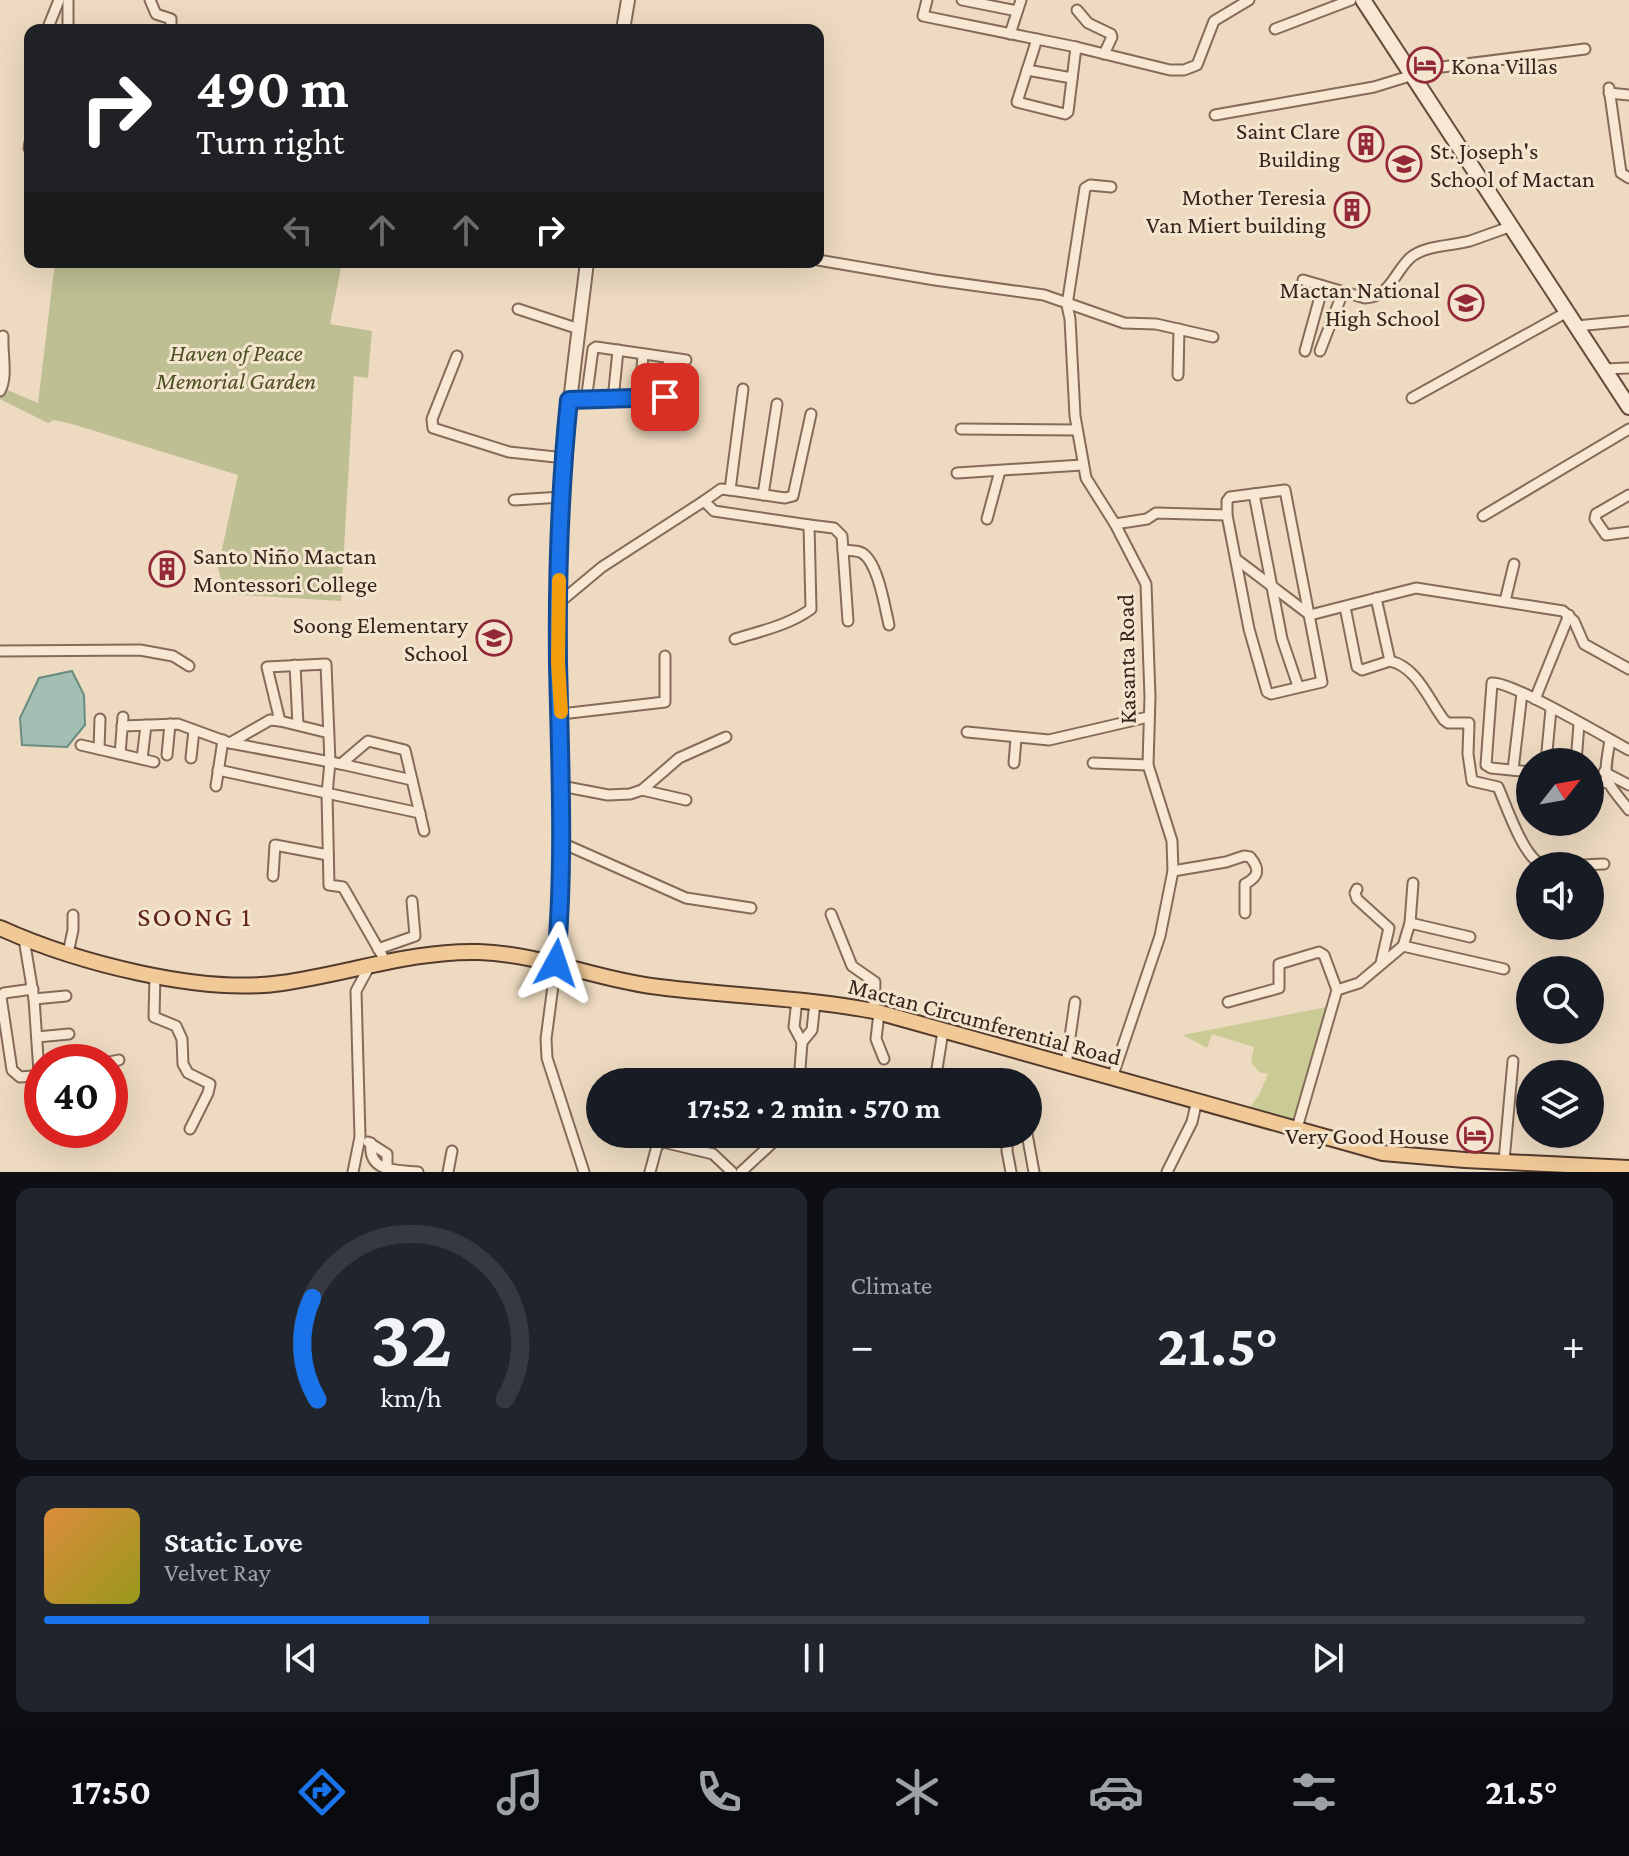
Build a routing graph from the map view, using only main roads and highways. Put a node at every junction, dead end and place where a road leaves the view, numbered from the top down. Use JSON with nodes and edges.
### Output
{"nodes":[{"id":1,"x":1363,"y":0,"type":"edge"},
{"id":2,"x":1629,"y":407,"type":"edge"},
{"id":3,"x":0,"y":928,"type":"edge"},
{"id":4,"x":1629,"y":1168,"type":"edge"}],
"edges":[{"from":1,"to":2,"type":"main road"},
{"from":3,"to":4,"type":"main road","name":"Mactan Circumferential Road"}]}
